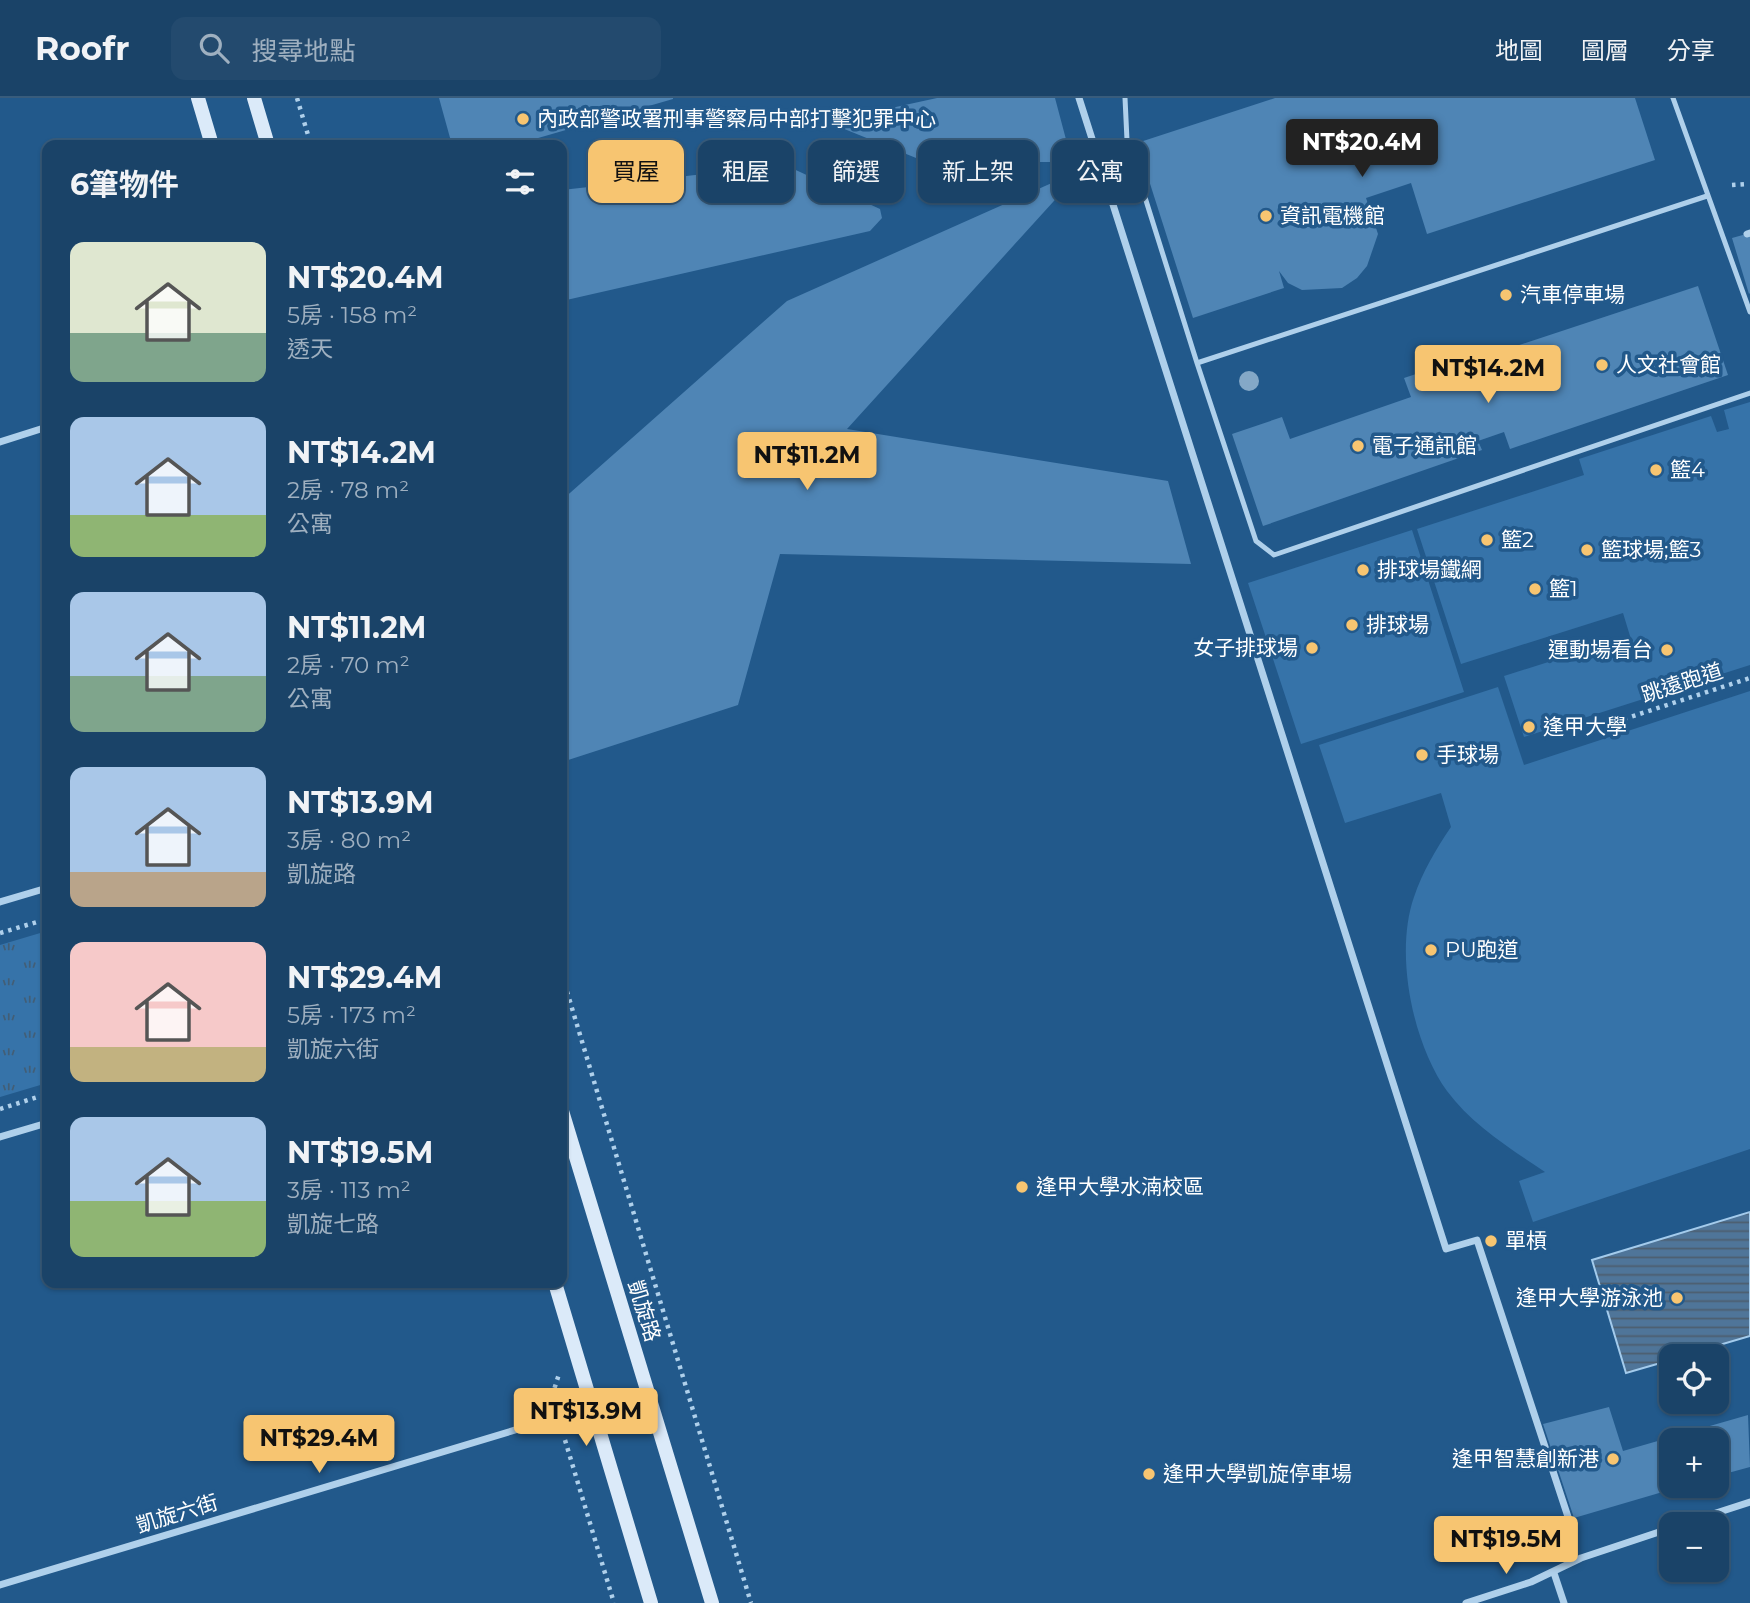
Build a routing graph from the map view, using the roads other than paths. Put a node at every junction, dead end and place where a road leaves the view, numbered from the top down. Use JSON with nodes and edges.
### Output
{"nodes":[{"id":1,"x":198,"y":98,"type":"edge"},
{"id":2,"x":254,"y":98,"type":"edge"},
{"id":3,"x":1079,"y":98,"type":"edge"},
{"id":4,"x":1125,"y":98,"type":"edge"},
{"id":5,"x":1673,"y":98,"type":"edge"},
{"id":6,"x":211,"y":140,"type":"edge"},
{"id":7,"x":267,"y":140,"type":"edge"},
{"id":8,"x":1707,"y":196,"type":"junction"},
{"id":9,"x":1750,"y":312,"type":"edge"},
{"id":10,"x":1197,"y":363,"type":"junction"},
{"id":11,"x":1750,"y":393,"type":"edge"},
{"id":12,"x":42,"y":429,"type":"edge"},
{"id":13,"x":0,"y":442,"type":"edge"},
{"id":14,"x":42,"y":889,"type":"edge"},
{"id":15,"x":0,"y":902,"type":"edge"},
{"id":16,"x":42,"y":1124,"type":"edge"},
{"id":17,"x":567,"y":1128,"type":"edge"},
{"id":18,"x":0,"y":1137,"type":"edge"},
{"id":19,"x":556,"y":1288,"type":"edge"},
{"id":20,"x":645,"y":1391,"type":"junction"},
{"id":21,"x":591,"y":1407,"type":"junction"},
{"id":22,"x":1750,"y":1502,"type":"edge"},
{"id":23,"x":1719,"y":1512,"type":"edge"},
{"id":24,"x":1572,"y":1530,"type":"dead end"},
{"id":25,"x":1659,"y":1532,"type":"edge"},
{"id":26,"x":1554,"y":1573,"type":"junction"},
{"id":27,"x":0,"y":1585,"type":"edge"},
{"id":28,"x":651,"y":1603,"type":"edge"},
{"id":29,"x":712,"y":1603,"type":"edge"},
{"id":30,"x":1466,"y":1603,"type":"edge"},
{"id":31,"x":1564,"y":1603,"type":"edge"}],
"edges":[{"from":1,"to":6,"type":"street"},
{"from":2,"to":7,"type":"street"},
{"from":3,"to":24,"type":"street"},
{"from":4,"to":10,"type":"lane"},
{"from":5,"to":8,"type":"lane"},
{"from":8,"to":9,"type":"lane"},
{"from":8,"to":10,"type":"lane"},
{"from":10,"to":11,"type":"lane"},
{"from":12,"to":13,"type":"street"},
{"from":14,"to":15,"type":"street"},
{"from":16,"to":18,"type":"street"},
{"from":17,"to":20,"type":"street","name":"凱旋路"},
{"from":19,"to":21,"type":"street"},
{"from":20,"to":21,"type":"street","name":"凱旋六街"},
{"from":20,"to":29,"type":"street","name":"凱旋路"},
{"from":21,"to":27,"type":"street","name":"凱旋六街"},
{"from":21,"to":28,"type":"street"},
{"from":22,"to":23,"type":"street"},
{"from":25,"to":26,"type":"street"},
{"from":26,"to":30,"type":"street"},
{"from":26,"to":31,"type":"street"}]}
